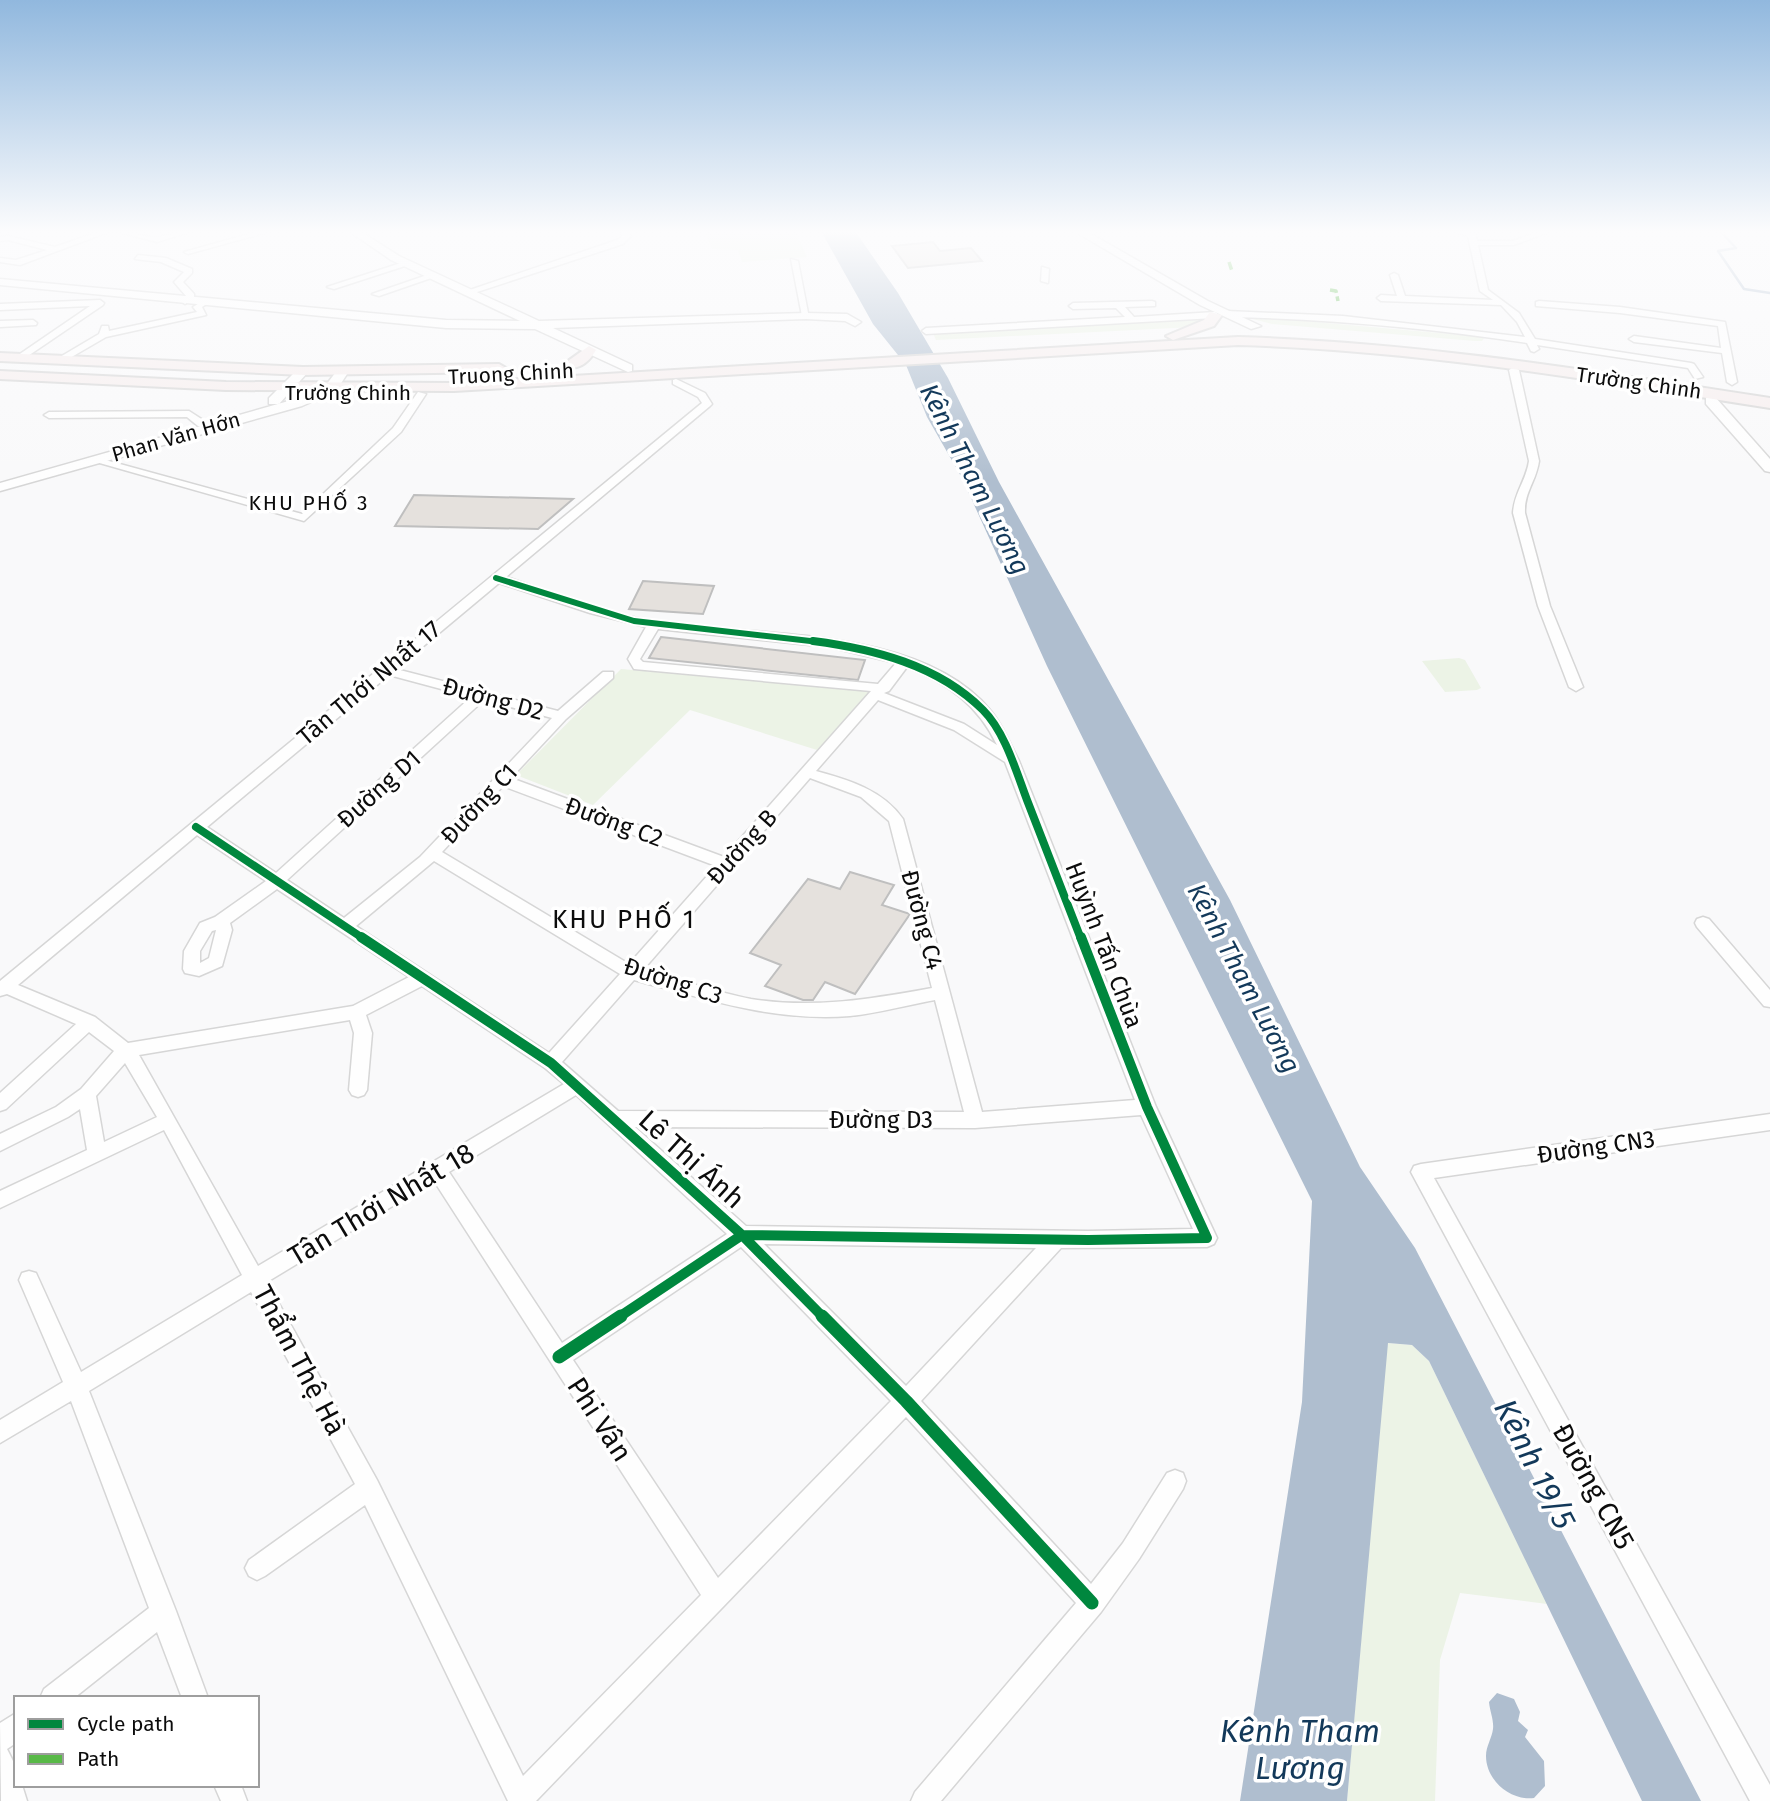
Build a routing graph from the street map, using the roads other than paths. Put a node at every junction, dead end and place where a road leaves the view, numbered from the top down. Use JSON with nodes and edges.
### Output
{"nodes":[{"id":1,"x":82,"y":315,"type":"edge"},
{"id":2,"x":194,"y":315,"type":"edge"},
{"id":3,"x":328,"y":315,"type":"edge"},
{"id":4,"x":517,"y":315,"type":"edge"},
{"id":5,"x":1127,"y":315,"type":"edge"},
{"id":6,"x":1216,"y":315,"type":"edge"},
{"id":7,"x":1517,"y":315,"type":"edge"},
{"id":8,"x":1656,"y":315,"type":"edge"},
{"id":9,"x":806,"y":316,"type":"joint"},
{"id":10,"x":121,"y":320,"type":"dead end"},
{"id":11,"x":1133,"y":321,"type":"junction"},
{"id":12,"x":855,"y":322,"type":"dead end"},
{"id":13,"x":33,"y":323,"type":"dead end"},
{"id":14,"x":0,"y":324,"type":"edge"},
{"id":15,"x":538,"y":325,"type":"junction"},
{"id":16,"x":1197,"y":328,"type":"junction"},
{"id":17,"x":1230,"y":330,"type":"junction"},
{"id":18,"x":926,"y":331,"type":"dead end"},
{"id":19,"x":1260,"y":332,"type":"junction"},
{"id":20,"x":103,"y":335,"type":"junction"},
{"id":21,"x":1172,"y":337,"type":"junction"},
{"id":22,"x":1634,"y":339,"type":"dead end"},
{"id":23,"x":1533,"y":346,"type":"junction"},
{"id":24,"x":1062,"y":347,"type":"junction"},
{"id":25,"x":589,"y":350,"type":"junction"},
{"id":26,"x":1727,"y":351,"type":"junction"},
{"id":27,"x":962,"y":354,"type":"junction"},
{"id":28,"x":0,"y":357,"type":"edge"},
{"id":29,"x":19,"y":358,"type":"junction"},
{"id":30,"x":669,"y":359,"type":"dead end"},
{"id":31,"x":862,"y":359,"type":"junction"},
{"id":32,"x":60,"y":360,"type":"junction"},
{"id":33,"x":628,"y":363,"type":"junction"},
{"id":34,"x":573,"y":364,"type":"junction"},
{"id":35,"x":0,"y":365,"type":"edge"},
{"id":36,"x":552,"y":365,"type":"dead end"},
{"id":37,"x":517,"y":367,"type":"dead end"},
{"id":38,"x":1514,"y":370,"type":"junction"},
{"id":39,"x":0,"y":375,"type":"edge"},
{"id":40,"x":0,"y":382,"type":"edge"},
{"id":41,"x":294,"y":382,"type":"junction"},
{"id":42,"x":676,"y":382,"type":"junction"},
{"id":43,"x":334,"y":383,"type":"junction"},
{"id":44,"x":1770,"y":387,"type":"edge"},
{"id":45,"x":1704,"y":389,"type":"junction"},
{"id":46,"x":423,"y":391,"type":"junction"},
{"id":47,"x":1732,"y":393,"type":"junction"},
{"id":48,"x":1770,"y":393,"type":"edge"},
{"id":49,"x":1770,"y":403,"type":"edge"},
{"id":50,"x":1770,"y":411,"type":"edge"},
{"id":51,"x":49,"y":415,"type":"dead end"},
{"id":52,"x":1745,"y":423,"type":"junction"},
{"id":53,"x":202,"y":424,"type":"junction"},
{"id":54,"x":1770,"y":451,"type":"edge"},
{"id":55,"x":94,"y":460,"type":"junction"},
{"id":56,"x":1770,"y":468,"type":"edge"},
{"id":57,"x":0,"y":481,"type":"edge"},
{"id":58,"x":0,"y":487,"type":"edge"},
{"id":59,"x":496,"y":578,"type":"junction"},
{"id":60,"x":654,"y":625,"type":"junction"},
{"id":61,"x":905,"y":661,"type":"junction"},
{"id":62,"x":385,"y":670,"type":"junction"},
{"id":63,"x":608,"y":675,"type":"dead end"},
{"id":64,"x":1576,"y":687,"type":"dead end"},
{"id":65,"x":881,"y":692,"type":"junction"},
{"id":66,"x":480,"y":696,"type":"junction"},
{"id":67,"x":561,"y":716,"type":"junction"},
{"id":68,"x":1012,"y":761,"type":"junction"},
{"id":69,"x":808,"y":773,"type":"junction"},
{"id":70,"x":501,"y":780,"type":"junction"},
{"id":71,"x":196,"y":827,"type":"junction"},
{"id":72,"x":433,"y":853,"type":"junction"},
{"id":73,"x":727,"y":864,"type":"junction"},
{"id":74,"x":277,"y":881,"type":"junction"},
{"id":75,"x":221,"y":920,"type":"dead end"},
{"id":76,"x":1703,"y":923,"type":"dead end"},
{"id":77,"x":345,"y":926,"type":"junction"},
{"id":78,"x":631,"y":972,"type":"junction"},
{"id":79,"x":422,"y":978,"type":"junction"},
{"id":80,"x":2,"y":988,"type":"edge"},
{"id":81,"x":941,"y":993,"type":"junction"},
{"id":82,"x":1770,"y":1002,"type":"edge"},
{"id":83,"x":356,"y":1012,"type":"junction"},
{"id":84,"x":89,"y":1022,"type":"junction"},
{"id":85,"x":127,"y":1050,"type":"junction"},
{"id":86,"x":551,"y":1063,"type":"junction"},
{"id":87,"x":577,"y":1085,"type":"junction"},
{"id":88,"x":358,"y":1090,"type":"dead end"},
{"id":89,"x":87,"y":1094,"type":"junction"},
{"id":90,"x":0,"y":1104,"type":"edge"},
{"id":91,"x":1147,"y":1107,"type":"junction"},
{"id":92,"x":614,"y":1119,"type":"junction"},
{"id":93,"x":168,"y":1120,"type":"junction"},
{"id":94,"x":975,"y":1120,"type":"junction"},
{"id":95,"x":1770,"y":1122,"type":"edge"},
{"id":96,"x":0,"y":1143,"type":"edge"},
{"id":97,"x":97,"y":1154,"type":"junction"},
{"id":98,"x":437,"y":1170,"type":"junction"},
{"id":99,"x":1422,"y":1172,"type":"joint"},
{"id":100,"x":0,"y":1200,"type":"edge"},
{"id":101,"x":742,"y":1236,"type":"junction"},
{"id":102,"x":1057,"y":1239,"type":"junction"},
{"id":103,"x":257,"y":1279,"type":"junction"},
{"id":104,"x":29,"y":1280,"type":"dead end"},
{"id":105,"x":559,"y":1357,"type":"junction"},
{"id":106,"x":77,"y":1388,"type":"junction"},
{"id":107,"x":906,"y":1401,"type":"junction"},
{"id":108,"x":0,"y":1432,"type":"edge"},
{"id":109,"x":1175,"y":1481,"type":"dead end"},
{"id":110,"x":369,"y":1488,"type":"junction"},
{"id":111,"x":257,"y":1569,"type":"dead end"},
{"id":112,"x":717,"y":1598,"type":"junction"},
{"id":113,"x":1092,"y":1602,"type":"junction"},
{"id":114,"x":164,"y":1611,"type":"junction"},
{"id":115,"x":56,"y":1696,"type":"edge"},
{"id":116,"x":194,"y":1696,"type":"edge"},
{"id":117,"x":0,"y":1759,"type":"edge"},
{"id":118,"x":521,"y":1800,"type":"edge"},
{"id":119,"x":14,"y":1801,"type":"edge"},
{"id":120,"x":924,"y":1801,"type":"edge"},
{"id":121,"x":1764,"y":1801,"type":"edge"}],
"edges":[{"from":1,"to":29,"type":"street"},
{"from":2,"to":20,"type":"street"},
{"from":3,"to":15,"type":"main road"},
{"from":4,"to":15,"type":"main road"},
{"from":5,"to":11,"type":"street"},
{"from":6,"to":17,"type":"main road"},
{"from":7,"to":23,"type":"street"},
{"from":8,"to":26,"type":"street"},
{"from":9,"to":12,"type":"main road"},
{"from":9,"to":15,"type":"main road"},
{"from":10,"to":20,"type":"street"},
{"from":11,"to":17,"type":"street","name":"Trường Chinh"},
{"from":11,"to":18,"type":"street","name":"Trường Chinh"},
{"from":13,"to":14,"type":"street"},
{"from":15,"to":25,"type":"main road"},
{"from":16,"to":17,"type":"main road","name":"Trường Chinh"},
{"from":16,"to":21,"type":"main road"},
{"from":16,"to":24,"type":"main road","name":"Trường Chinh"},
{"from":17,"to":19,"type":"main road","name":"Trường Chinh"},
{"from":17,"to":19,"type":"main road","name":"Trường Chinh"},
{"from":17,"to":21,"type":"main road"},
{"from":17,"to":24,"type":"main road","name":"Trường Chinh"},
{"from":19,"to":23,"type":"main road","name":"Trường Chinh"},
{"from":19,"to":38,"type":"main road","name":"Trường Chinh"},
{"from":19,"to":45,"type":"main road","name":"Trường Chinh"},
{"from":20,"to":32,"type":"street"},
{"from":21,"to":24,"type":"main road"},
{"from":22,"to":26,"type":"street"},
{"from":23,"to":45,"type":"main road","name":"Trường Chinh"},
{"from":24,"to":27,"type":"main road","name":"Trường Chinh"},
{"from":24,"to":27,"type":"main road","name":"Trường Chinh"},
{"from":25,"to":33,"type":"main road"},
{"from":25,"to":34,"type":"main road"},
{"from":26,"to":47,"type":"street"},
{"from":27,"to":31,"type":"main road"},
{"from":27,"to":31,"type":"main road"},
{"from":28,"to":29,"type":"main road","name":"Trường Chinh"},
{"from":29,"to":32,"type":"main road","name":"Trường Chinh"},
{"from":30,"to":31,"type":"main road"},
{"from":31,"to":33,"type":"main road","name":"Truong Chinh"},
{"from":31,"to":42,"type":"main road","name":"Trường Chinh"},
{"from":31,"to":46,"type":"main road","name":"Truong Chinh"},
{"from":32,"to":41,"type":"main road","name":"Trường Chinh"},
{"from":33,"to":34,"type":"main road"},
{"from":33,"to":43,"type":"main road","name":"Truong Chinh"},
{"from":34,"to":36,"type":"main road"},
{"from":35,"to":41,"type":"main road"},
{"from":37,"to":43,"type":"main road","name":"Trường Chinh"},
{"from":38,"to":45,"type":"main road","name":"Trường Chinh"},
{"from":38,"to":64,"type":"street"},
{"from":39,"to":41,"type":"main road"},
{"from":40,"to":41,"type":"main road","name":"Trường Chinh"},
{"from":41,"to":43,"type":"main road","name":"Trường Chinh"},
{"from":41,"to":43,"type":"main road","name":"Trường Chinh"},
{"from":41,"to":53,"type":"main road","name":"Phan Văn Hớn"},
{"from":42,"to":46,"type":"main road","name":"Trường Chinh"},
{"from":42,"to":59,"type":"street","name":"Tân Thới Nhất 17"},
{"from":43,"to":46,"type":"main road","name":"Trường Chinh"},
{"from":43,"to":55,"type":"main road","name":"Phan Văn Hớn"},
{"from":44,"to":47,"type":"main road","name":"Trường Chinh"},
{"from":45,"to":47,"type":"main road","name":"Trường Chinh"},
{"from":45,"to":47,"type":"main road","name":"Trường Chinh"},
{"from":45,"to":56,"type":"main road"},
{"from":46,"to":55,"type":"street"},
{"from":47,"to":48,"type":"main road","name":"Trường Chinh"},
{"from":47,"to":49,"type":"main road","name":"Trường Chinh"},
{"from":47,"to":50,"type":"main road","name":"Trường Chinh"},
{"from":47,"to":52,"type":"main road"},
{"from":50,"to":52,"type":"main road"},
{"from":51,"to":53,"type":"street"},
{"from":52,"to":54,"type":"main road"},
{"from":53,"to":57,"type":"main road","name":"Phan Văn Hớn"},
{"from":55,"to":58,"type":"main road","name":"Phan Văn Hớn"},
{"from":59,"to":60,"type":"street","name":"Huỳnh Tấn Chùa"},
{"from":59,"to":62,"type":"street","name":"Tân Thới Nhất 17"},
{"from":60,"to":61,"type":"street","name":"Huỳnh Tấn Chùa"},
{"from":60,"to":65,"type":"street"},
{"from":61,"to":65,"type":"street","name":"Đường B"},
{"from":61,"to":68,"type":"street","name":"Huỳnh Tấn Chùa"},
{"from":62,"to":66,"type":"street","name":"Đường D2"},
{"from":62,"to":71,"type":"street","name":"Tân Thới Nhất 17"},
{"from":63,"to":67,"type":"street","name":"Đường C1"},
{"from":65,"to":68,"type":"street"},
{"from":65,"to":69,"type":"street","name":"Đường B"},
{"from":66,"to":67,"type":"street","name":"Đường D2"},
{"from":66,"to":74,"type":"street","name":"Đường D1"},
{"from":67,"to":70,"type":"street","name":"Đường C1"},
{"from":68,"to":91,"type":"street","name":"Huỳnh Tấn Chùa"},
{"from":69,"to":73,"type":"street","name":"Đường B"},
{"from":69,"to":81,"type":"street","name":"Đường C4"},
{"from":70,"to":72,"type":"street","name":"Đường C1"},
{"from":70,"to":73,"type":"street","name":"Đường C2"},
{"from":71,"to":74,"type":"street","name":"Lê Thị Ánh"},
{"from":71,"to":80,"type":"street","name":"Tân Thới Nhất 17"},
{"from":72,"to":77,"type":"street","name":"Đường C1"},
{"from":72,"to":78,"type":"street","name":"Đường C3"},
{"from":73,"to":78,"type":"street","name":"Đường B"},
{"from":74,"to":75,"type":"street"},
{"from":74,"to":77,"type":"street","name":"Lê Thị Ánh"},
{"from":76,"to":82,"type":"street"},
{"from":77,"to":79,"type":"street","name":"Lê Thị Ánh"},
{"from":78,"to":81,"type":"street","name":"Đường C3"},
{"from":78,"to":86,"type":"street","name":"Đường B"},
{"from":79,"to":83,"type":"street"},
{"from":79,"to":86,"type":"street","name":"Lê Thị Ánh"},
{"from":80,"to":84,"type":"street","name":"Thẩm Thệ Hà"},
{"from":81,"to":94,"type":"street","name":"Đường C4"},
{"from":83,"to":85,"type":"street"},
{"from":83,"to":88,"type":"street"},
{"from":84,"to":85,"type":"street","name":"Thẩm Thệ Hà"},
{"from":84,"to":90,"type":"street"},
{"from":85,"to":89,"type":"street"},
{"from":85,"to":93,"type":"street","name":"Thẩm Thệ Hà"},
{"from":86,"to":87,"type":"street","name":"Lê Thị Ánh"},
{"from":87,"to":92,"type":"street","name":"Lê Thị Ánh"},
{"from":87,"to":98,"type":"street","name":"Tân Thới Nhất 18"},
{"from":89,"to":96,"type":"street"},
{"from":89,"to":97,"type":"street"},
{"from":91,"to":94,"type":"street","name":"Đường D3"},
{"from":91,"to":102,"type":"street","name":"Huỳnh Tấn Chùa"},
{"from":92,"to":94,"type":"street","name":"Đường D3"},
{"from":92,"to":101,"type":"street","name":"Lê Thị Ánh"},
{"from":93,"to":97,"type":"street"},
{"from":93,"to":103,"type":"street","name":"Thẩm Thệ Hà"},
{"from":95,"to":99,"type":"street","name":"Đường CN3"},
{"from":97,"to":100,"type":"street"},
{"from":98,"to":103,"type":"street","name":"Tân Thới Nhất 18"},
{"from":98,"to":105,"type":"street","name":"Phi Vân"},
{"from":99,"to":121,"type":"street","name":"Đường CN5"},
{"from":101,"to":102,"type":"street","name":"Huỳnh Tấn Chùa"},
{"from":101,"to":105,"type":"street"},
{"from":101,"to":107,"type":"street","name":"Lê Thị Ánh"},
{"from":102,"to":107,"type":"street"},
{"from":103,"to":106,"type":"street","name":"Tân Thới Nhất 18"},
{"from":103,"to":110,"type":"street","name":"Thẩm Thệ Hà"},
{"from":104,"to":106,"type":"street"},
{"from":105,"to":112,"type":"street","name":"Phi Vân"},
{"from":106,"to":108,"type":"street","name":"Tân Thới Nhất 18"},
{"from":106,"to":114,"type":"street"},
{"from":107,"to":112,"type":"street"},
{"from":107,"to":113,"type":"street","name":"Lê Thị Ánh"},
{"from":109,"to":113,"type":"street"},
{"from":110,"to":111,"type":"street"},
{"from":110,"to":118,"type":"street","name":"Thẩm Thệ Hà"},
{"from":112,"to":118,"type":"street"},
{"from":113,"to":120,"type":"street"},
{"from":114,"to":115,"type":"street"},
{"from":114,"to":116,"type":"street"},
{"from":117,"to":119,"type":"street"}]}
